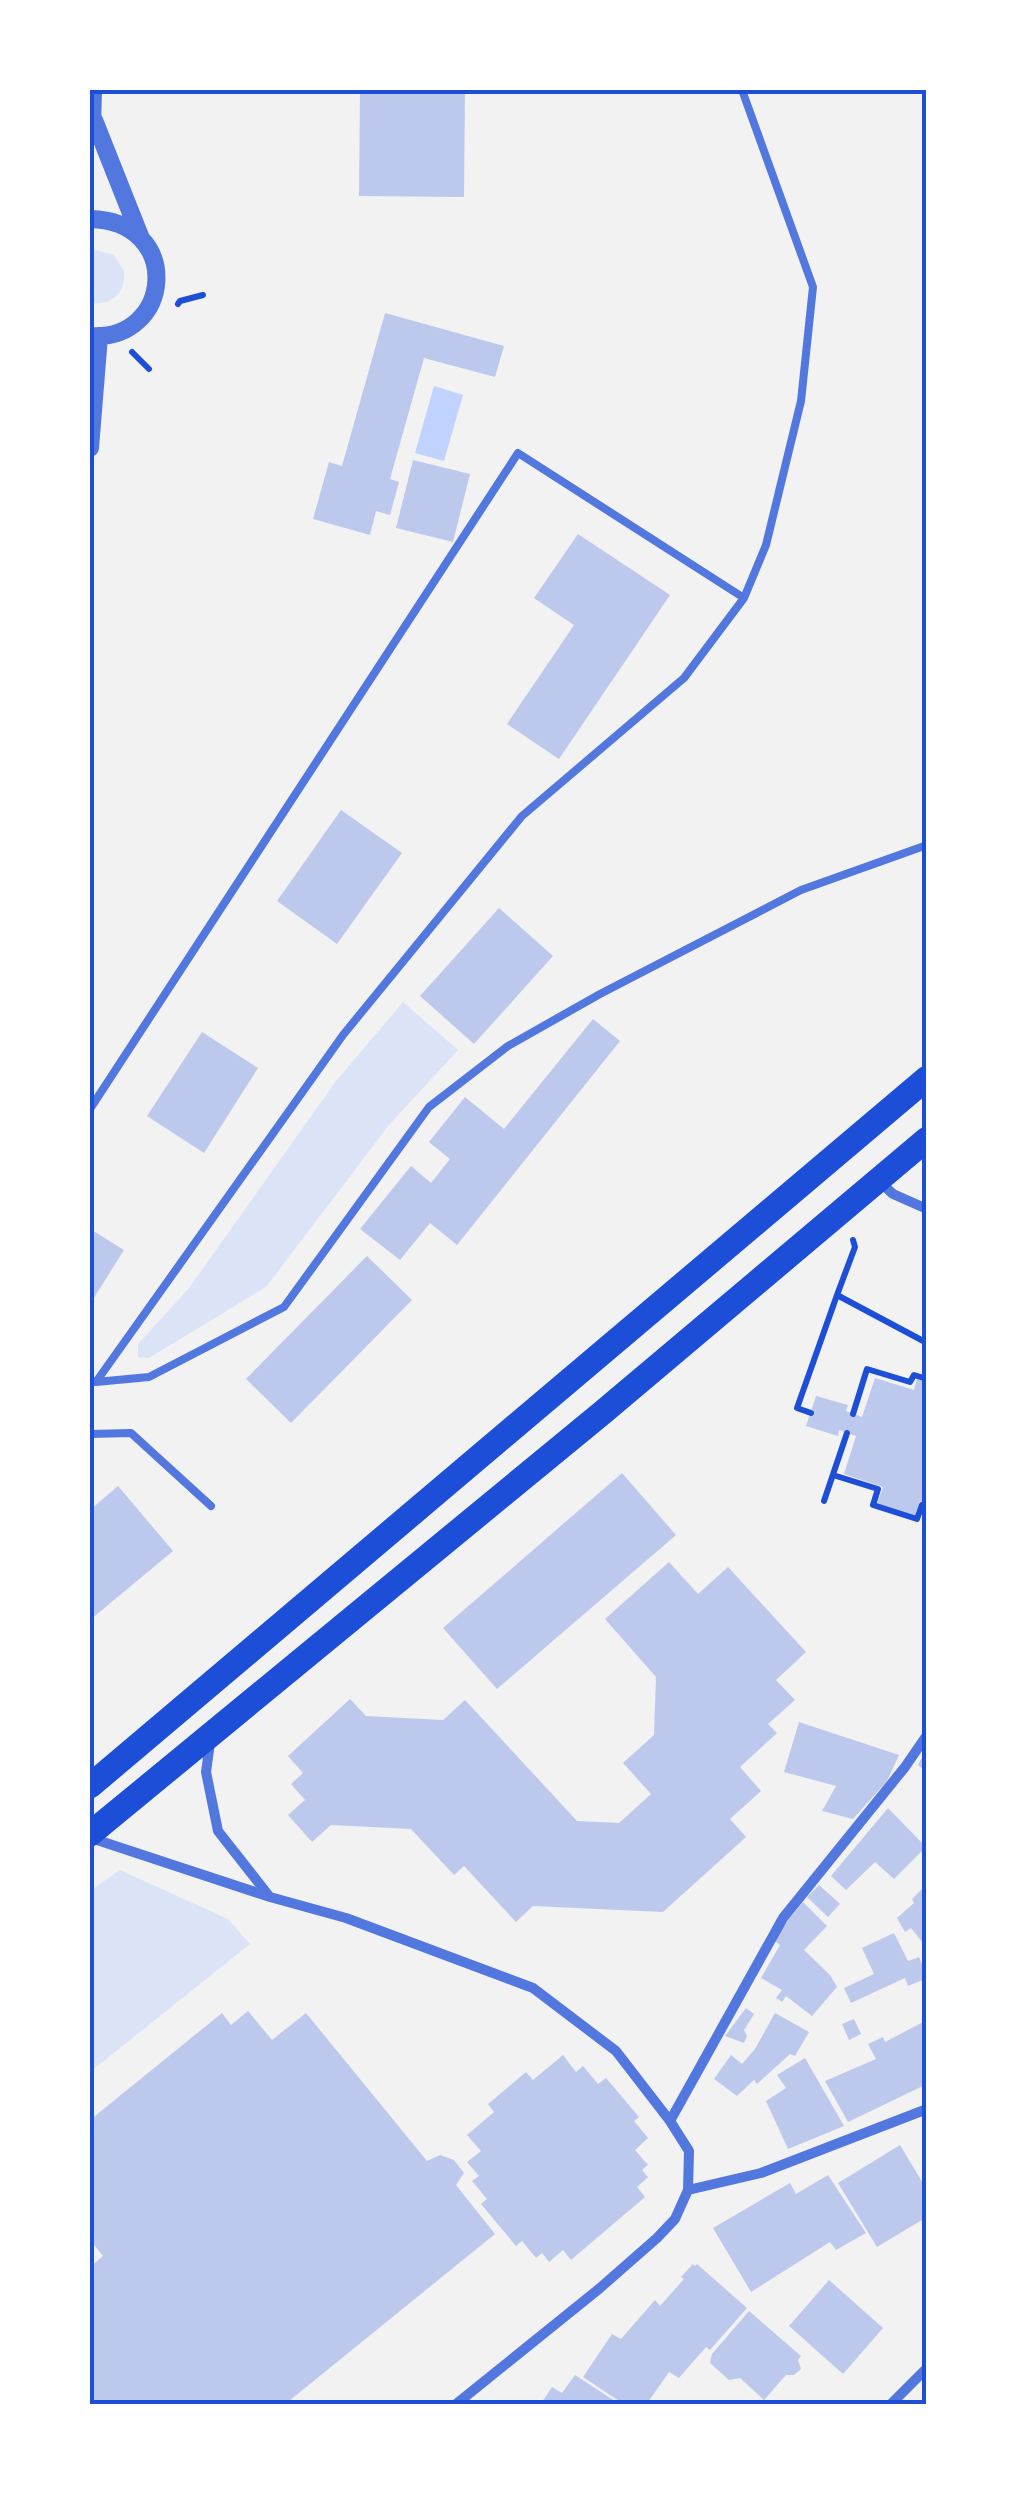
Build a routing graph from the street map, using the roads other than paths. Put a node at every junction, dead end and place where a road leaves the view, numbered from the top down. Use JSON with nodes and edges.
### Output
{"nodes":[{"id":1,"x":93,"y":90,"type":"edge"},
{"id":2,"x":742,"y":90,"type":"edge"},
{"id":3,"x":92,"y":129,"type":"edge"},
{"id":4,"x":90,"y":219,"type":"edge"},
{"id":5,"x":140,"y":236,"type":"junction"},
{"id":6,"x":95,"y":336,"type":"edge"},
{"id":7,"x":90,"y":448,"type":"edge"},
{"id":8,"x":744,"y":598,"type":"junction"},
{"id":9,"x":927,"y":845,"type":"edge"},
{"id":10,"x":927,"y":1078,"type":"edge"},
{"id":11,"x":90,"y":1110,"type":"edge"},
{"id":12,"x":927,"y":1139,"type":"edge"},
{"id":13,"x":878,"y":1180,"type":"junction"},
{"id":14,"x":927,"y":1209,"type":"edge"},
{"id":15,"x":93,"y":1381,"type":"edge"},
{"id":16,"x":90,"y":1434,"type":"edge"},
{"id":17,"x":211,"y":1506,"type":"dead end"},
{"id":18,"x":212,"y":1732,"type":"junction"},
{"id":19,"x":927,"y":1735,"type":"edge"},
{"id":20,"x":90,"y":1786,"type":"edge"},
{"id":21,"x":90,"y":1836,"type":"edge"},
{"id":22,"x":270,"y":1897,"type":"junction"},
{"id":23,"x":927,"y":2109,"type":"edge"},
{"id":24,"x":670,"y":2121,"type":"junction"},
{"id":25,"x":688,"y":2190,"type":"junction"},
{"id":26,"x":927,"y":2368,"type":"edge"},
{"id":27,"x":463,"y":2403,"type":"edge"},
{"id":28,"x":890,"y":2405,"type":"edge"}],
"edges":[{"from":1,"to":3,"type":"street"},
{"from":2,"to":8,"type":"lane"},
{"from":3,"to":5,"type":"street"},
{"from":4,"to":5,"type":"street"},
{"from":5,"to":6,"type":"street"},
{"from":6,"to":7,"type":"street"},
{"from":8,"to":11,"type":"lane"},
{"from":8,"to":15,"type":"lane"},
{"from":9,"to":15,"type":"lane"},
{"from":10,"to":20,"type":"main road"},
{"from":12,"to":13,"type":"main road"},
{"from":13,"to":14,"type":"street"},
{"from":13,"to":18,"type":"main road"},
{"from":16,"to":17,"type":"lane"},
{"from":18,"to":21,"type":"main road"},
{"from":18,"to":22,"type":"street"},
{"from":19,"to":24,"type":"street"},
{"from":21,"to":22,"type":"street"},
{"from":22,"to":24,"type":"street"},
{"from":23,"to":25,"type":"street"},
{"from":24,"to":25,"type":"street"},
{"from":25,"to":27,"type":"street"},
{"from":26,"to":28,"type":"street"}]}
